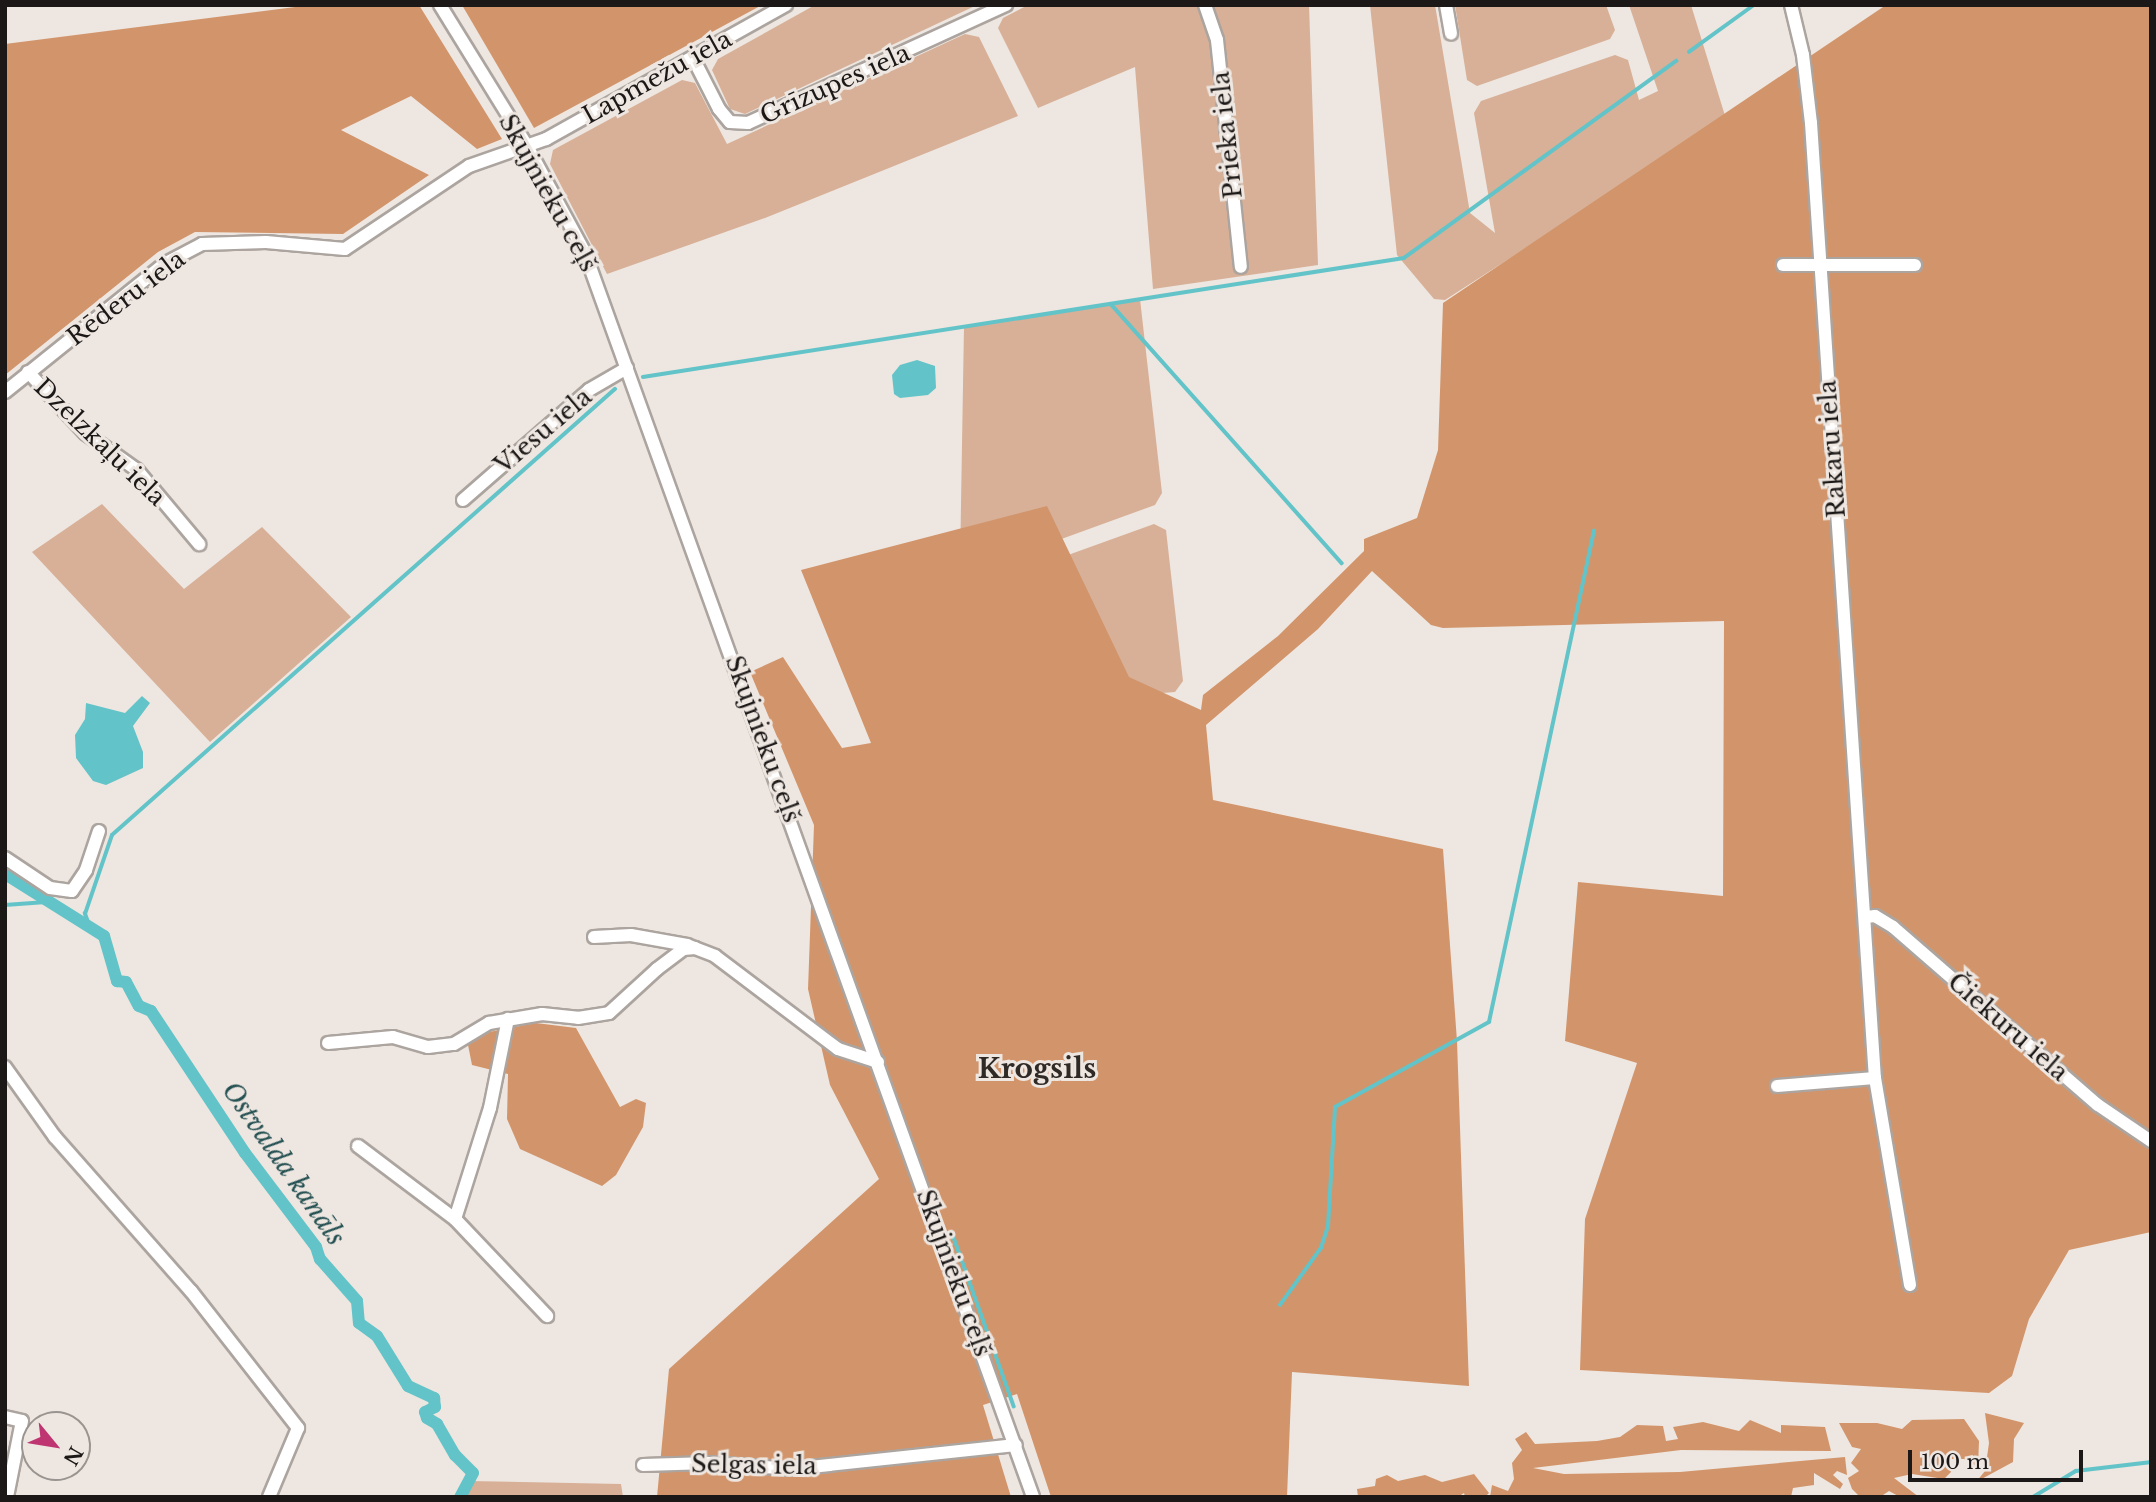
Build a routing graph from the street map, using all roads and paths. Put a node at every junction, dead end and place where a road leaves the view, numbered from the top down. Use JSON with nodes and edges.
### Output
{"nodes":[{"id":1,"x":440,"y":5,"type":"edge"},
{"id":2,"x":786,"y":5,"type":"edge"},
{"id":3,"x":1006,"y":5,"type":"edge"},
{"id":4,"x":1205,"y":5,"type":"edge"},
{"id":5,"x":1446,"y":5,"type":"edge"},
{"id":6,"x":1791,"y":5,"type":"edge"},
{"id":7,"x":1451,"y":34,"type":"dead end"},
{"id":8,"x":693,"y":58,"type":"junction"},
{"id":9,"x":527,"y":146,"type":"junction"},
{"id":10,"x":1783,"y":265,"type":"dead end"},
{"id":11,"x":1820,"y":265,"type":"junction"},
{"id":12,"x":1915,"y":265,"type":"dead end"},
{"id":13,"x":1241,"y":267,"type":"dead end"},
{"id":14,"x":627,"y":368,"type":"junction"},
{"id":15,"x":28,"y":372,"type":"junction"},
{"id":16,"x":5,"y":392,"type":"edge"},
{"id":17,"x":463,"y":500,"type":"dead end"},
{"id":18,"x":199,"y":544,"type":"dead end"},
{"id":19,"x":99,"y":831,"type":"dead end"},
{"id":20,"x":5,"y":858,"type":"edge"},
{"id":21,"x":1866,"y":917,"type":"junction"},
{"id":22,"x":594,"y":937,"type":"dead end"},
{"id":23,"x":695,"y":948,"type":"junction"},
{"id":24,"x":508,"y":1019,"type":"junction"},
{"id":25,"x":328,"y":1043,"type":"dead end"},
{"id":26,"x":878,"y":1062,"type":"junction"},
{"id":27,"x":5,"y":1067,"type":"edge"},
{"id":28,"x":1875,"y":1078,"type":"junction"},
{"id":29,"x":1777,"y":1086,"type":"dead end"},
{"id":30,"x":2151,"y":1142,"type":"edge"},
{"id":31,"x":358,"y":1146,"type":"dead end"},
{"id":32,"x":455,"y":1219,"type":"junction"},
{"id":33,"x":1910,"y":1285,"type":"dead end"},
{"id":34,"x":547,"y":1316,"type":"dead end"},
{"id":35,"x":5,"y":1417,"type":"edge"},
{"id":36,"x":1016,"y":1445,"type":"junction"},
{"id":37,"x":643,"y":1465,"type":"dead end"},
{"id":38,"x":7,"y":1497,"type":"edge"},
{"id":39,"x":269,"y":1497,"type":"edge"},
{"id":40,"x":1033,"y":1497,"type":"edge"}],
"edges":[{"from":1,"to":9,"type":"street","name":"Skujnieku ceļš"},
{"from":2,"to":8,"type":"street","name":"Lapmežu iela"},
{"from":3,"to":8,"type":"street","name":"Grīzupes iela"},
{"from":4,"to":13,"type":"street","name":"Prieka iela"},
{"from":5,"to":7,"type":"street"},
{"from":6,"to":11,"type":"street","name":"Rakaru iela"},
{"from":8,"to":9,"type":"street","name":"Lapmežu iela"},
{"from":9,"to":14,"type":"street","name":"Skujnieku ceļš"},
{"from":9,"to":15,"type":"street","name":"Rēderu iela"},
{"from":10,"to":11,"type":"street"},
{"from":11,"to":12,"type":"street"},
{"from":11,"to":21,"type":"street","name":"Rakaru iela"},
{"from":14,"to":17,"type":"street","name":"Viesu iela"},
{"from":14,"to":26,"type":"street","name":"Skujnieku ceļš"},
{"from":15,"to":16,"type":"street","name":"Rēderu iela"},
{"from":15,"to":18,"type":"street","name":"Dzelzkaļu iela"},
{"from":19,"to":20,"type":"street"},
{"from":21,"to":28,"type":"street","name":"Rakaru iela"},
{"from":21,"to":30,"type":"street","name":"Čiekuru iela"},
{"from":22,"to":23,"type":"street"},
{"from":23,"to":24,"type":"street"},
{"from":23,"to":26,"type":"street"},
{"from":24,"to":25,"type":"street"},
{"from":24,"to":32,"type":"street"},
{"from":26,"to":36,"type":"street","name":"Skujnieku ceļš"},
{"from":27,"to":39,"type":"street"},
{"from":28,"to":29,"type":"street"},
{"from":28,"to":33,"type":"street","name":"Rakaru iela"},
{"from":31,"to":32,"type":"street"},
{"from":32,"to":34,"type":"street"},
{"from":35,"to":38,"type":"street"},
{"from":36,"to":37,"type":"street","name":"Selgas iela"},
{"from":36,"to":40,"type":"street","name":"Skujnieku ceļš"}]}
